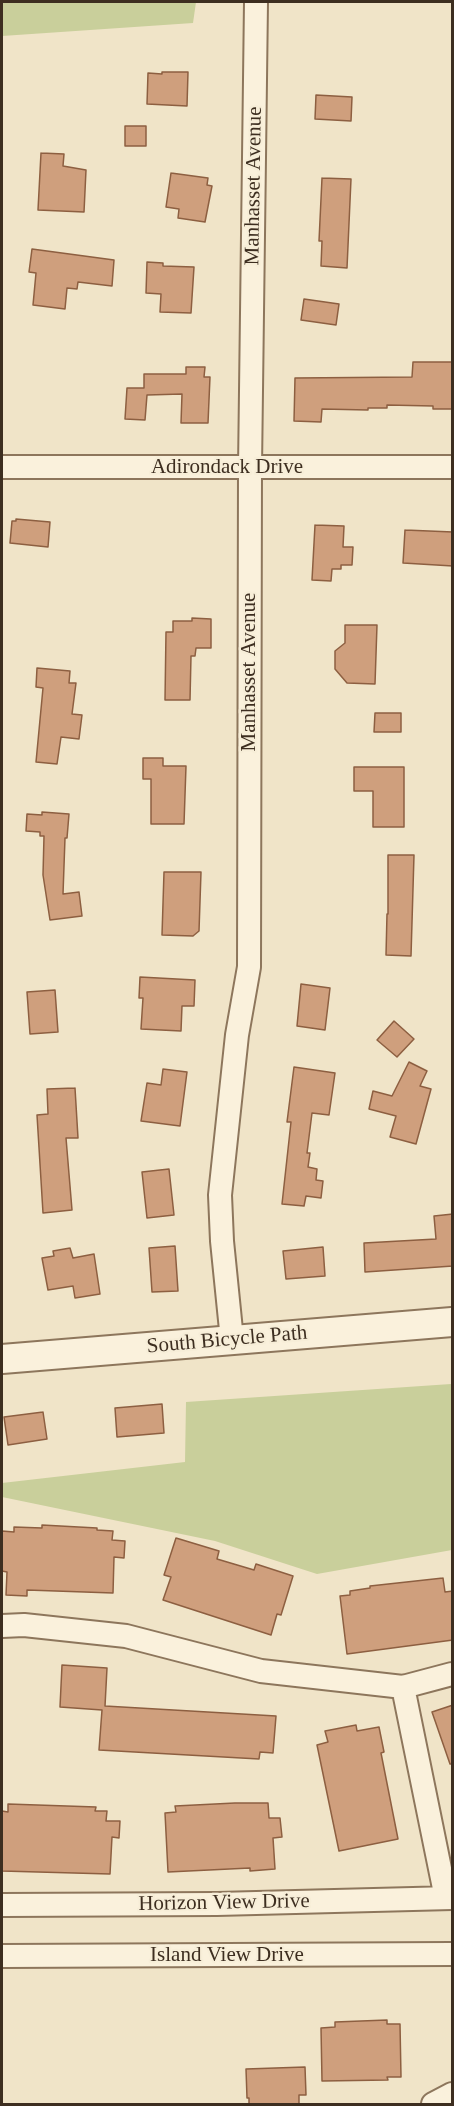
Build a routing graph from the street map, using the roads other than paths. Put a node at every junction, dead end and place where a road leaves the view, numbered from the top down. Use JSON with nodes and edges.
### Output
{"nodes":[{"id":1,"x":256,"y":2,"type":"edge"},
{"id":2,"x":2,"y":467,"type":"edge"},
{"id":3,"x":453,"y":467,"type":"edge"},
{"id":4,"x":250,"y":468,"type":"junction"},
{"id":5,"x":453,"y":1322,"type":"edge"},
{"id":6,"x":232,"y":1340,"type":"junction"},
{"id":7,"x":2,"y":1359,"type":"edge"},
{"id":8,"x":2,"y":1626,"type":"edge"},
{"id":9,"x":453,"y":1674,"type":"edge"},
{"id":10,"x":403,"y":1687,"type":"junction"},
{"id":11,"x":449,"y":1898,"type":"edge"},
{"id":12,"x":2,"y":1905,"type":"edge"},
{"id":13,"x":453,"y":1954,"type":"edge"},
{"id":14,"x":2,"y":1956,"type":"edge"}],
"edges":[{"from":1,"to":4,"type":"street","name":"Manhasset Avenue"},
{"from":2,"to":4,"type":"street","name":"Adirondack Drive"},
{"from":3,"to":4,"type":"street","name":"Adirondack Drive"},
{"from":4,"to":6,"type":"street","name":"Manhasset Avenue"},
{"from":5,"to":6,"type":"street","name":"South Bicycle Path"},
{"from":6,"to":7,"type":"street","name":"South Bicycle Path"},
{"from":8,"to":10,"type":"street"},
{"from":9,"to":10,"type":"street"},
{"from":10,"to":11,"type":"street","name":"Horizon View Drive"},
{"from":11,"to":12,"type":"street","name":"Horizon View Drive"},
{"from":13,"to":14,"type":"street","name":"Island View Drive"}]}
